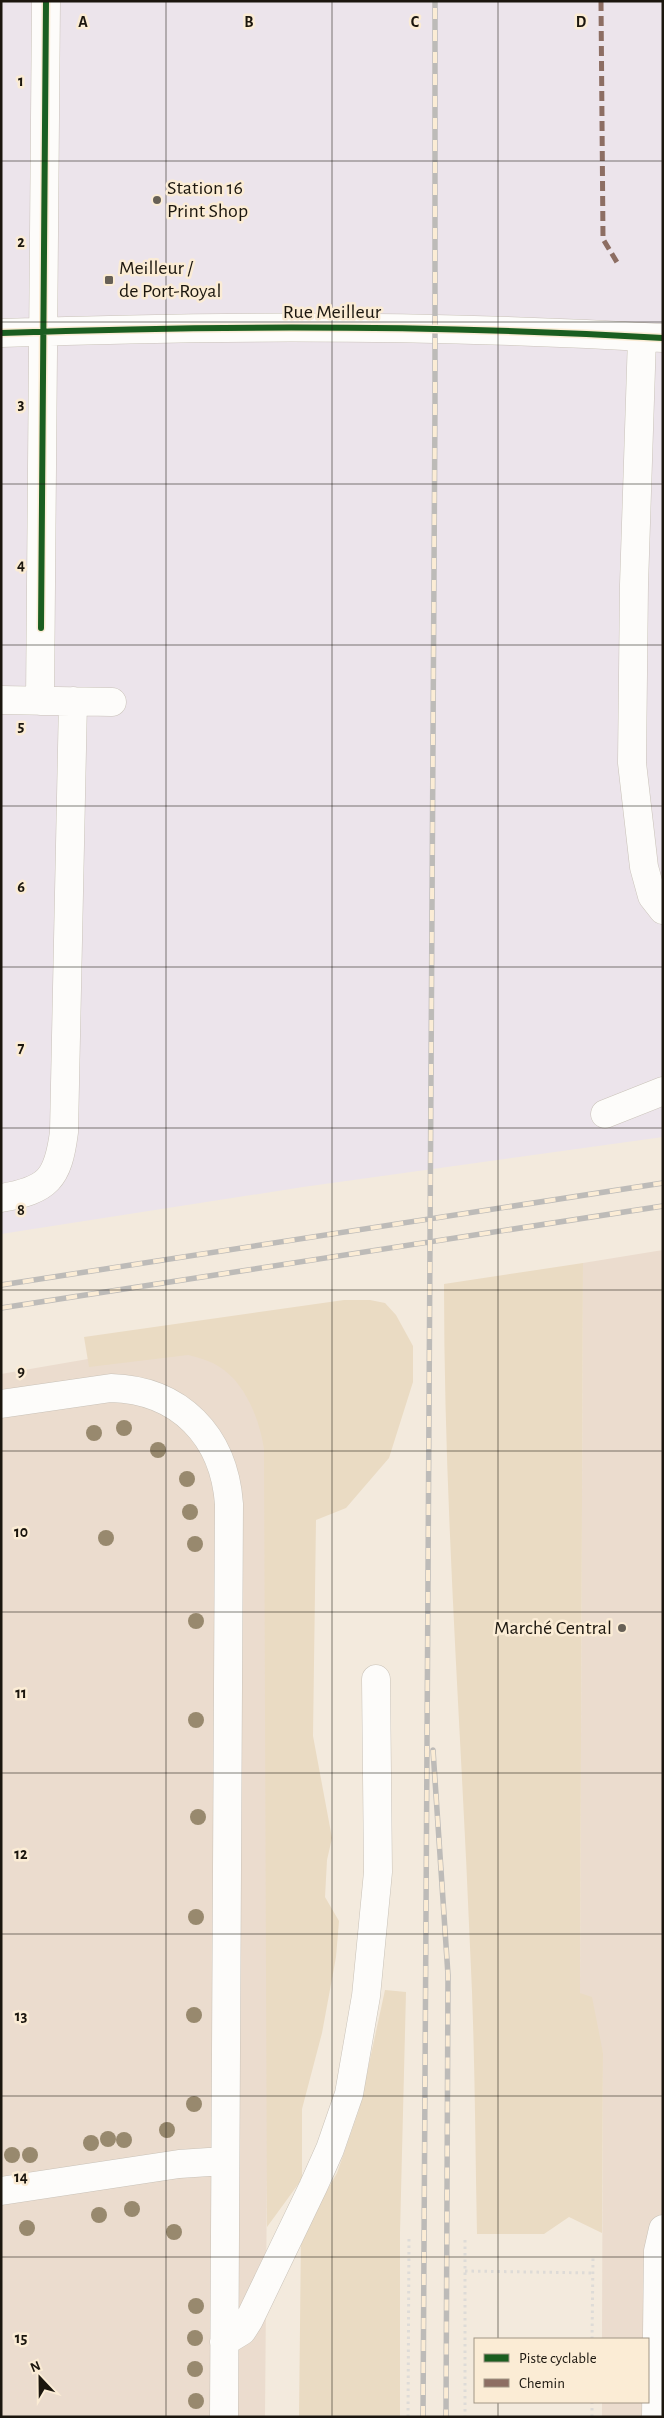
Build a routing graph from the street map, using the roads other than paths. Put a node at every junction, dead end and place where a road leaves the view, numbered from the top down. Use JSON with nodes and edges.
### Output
{"nodes":[{"id":1,"x":46,"y":1,"type":"edge"},
{"id":2,"x":44,"y":331,"type":"junction"},
{"id":3,"x":1,"y":333,"type":"edge"},
{"id":4,"x":652,"y":338,"type":"edge"},
{"id":5,"x":1,"y":700,"type":"edge"},
{"id":6,"x":40,"y":701,"type":"junction"},
{"id":7,"x":73,"y":702,"type":"junction"},
{"id":8,"x":112,"y":702,"type":"dead end"},
{"id":9,"x":663,"y":910,"type":"edge"},
{"id":10,"x":663,"y":1091,"type":"edge"},
{"id":11,"x":605,"y":1114,"type":"dead end"},
{"id":12,"x":1,"y":1198,"type":"edge"},
{"id":13,"x":1,"y":1404,"type":"edge"},
{"id":14,"x":376,"y":1679,"type":"dead end"},
{"id":15,"x":224,"y":2161,"type":"junction"},
{"id":16,"x":1,"y":2191,"type":"edge"},
{"id":17,"x":661,"y":2244,"type":"edge"},
{"id":18,"x":224,"y":2342,"type":"junction"},
{"id":19,"x":224,"y":2417,"type":"edge"},
{"id":20,"x":656,"y":2417,"type":"edge"}],
"edges":[{"from":1,"to":2,"type":"street"},
{"from":2,"to":3,"type":"street","name":"Rue Meilleur"},
{"from":2,"to":4,"type":"street","name":"Rue Meilleur"},
{"from":2,"to":6,"type":"street"},
{"from":4,"to":9,"type":"street"},
{"from":5,"to":6,"type":"street"},
{"from":6,"to":7,"type":"street"},
{"from":7,"to":8,"type":"street"},
{"from":7,"to":12,"type":"street"},
{"from":10,"to":11,"type":"street"},
{"from":13,"to":15,"type":"street"},
{"from":14,"to":18,"type":"street"},
{"from":15,"to":16,"type":"street"},
{"from":15,"to":18,"type":"street"},
{"from":17,"to":20,"type":"street"},
{"from":18,"to":19,"type":"street"}]}
